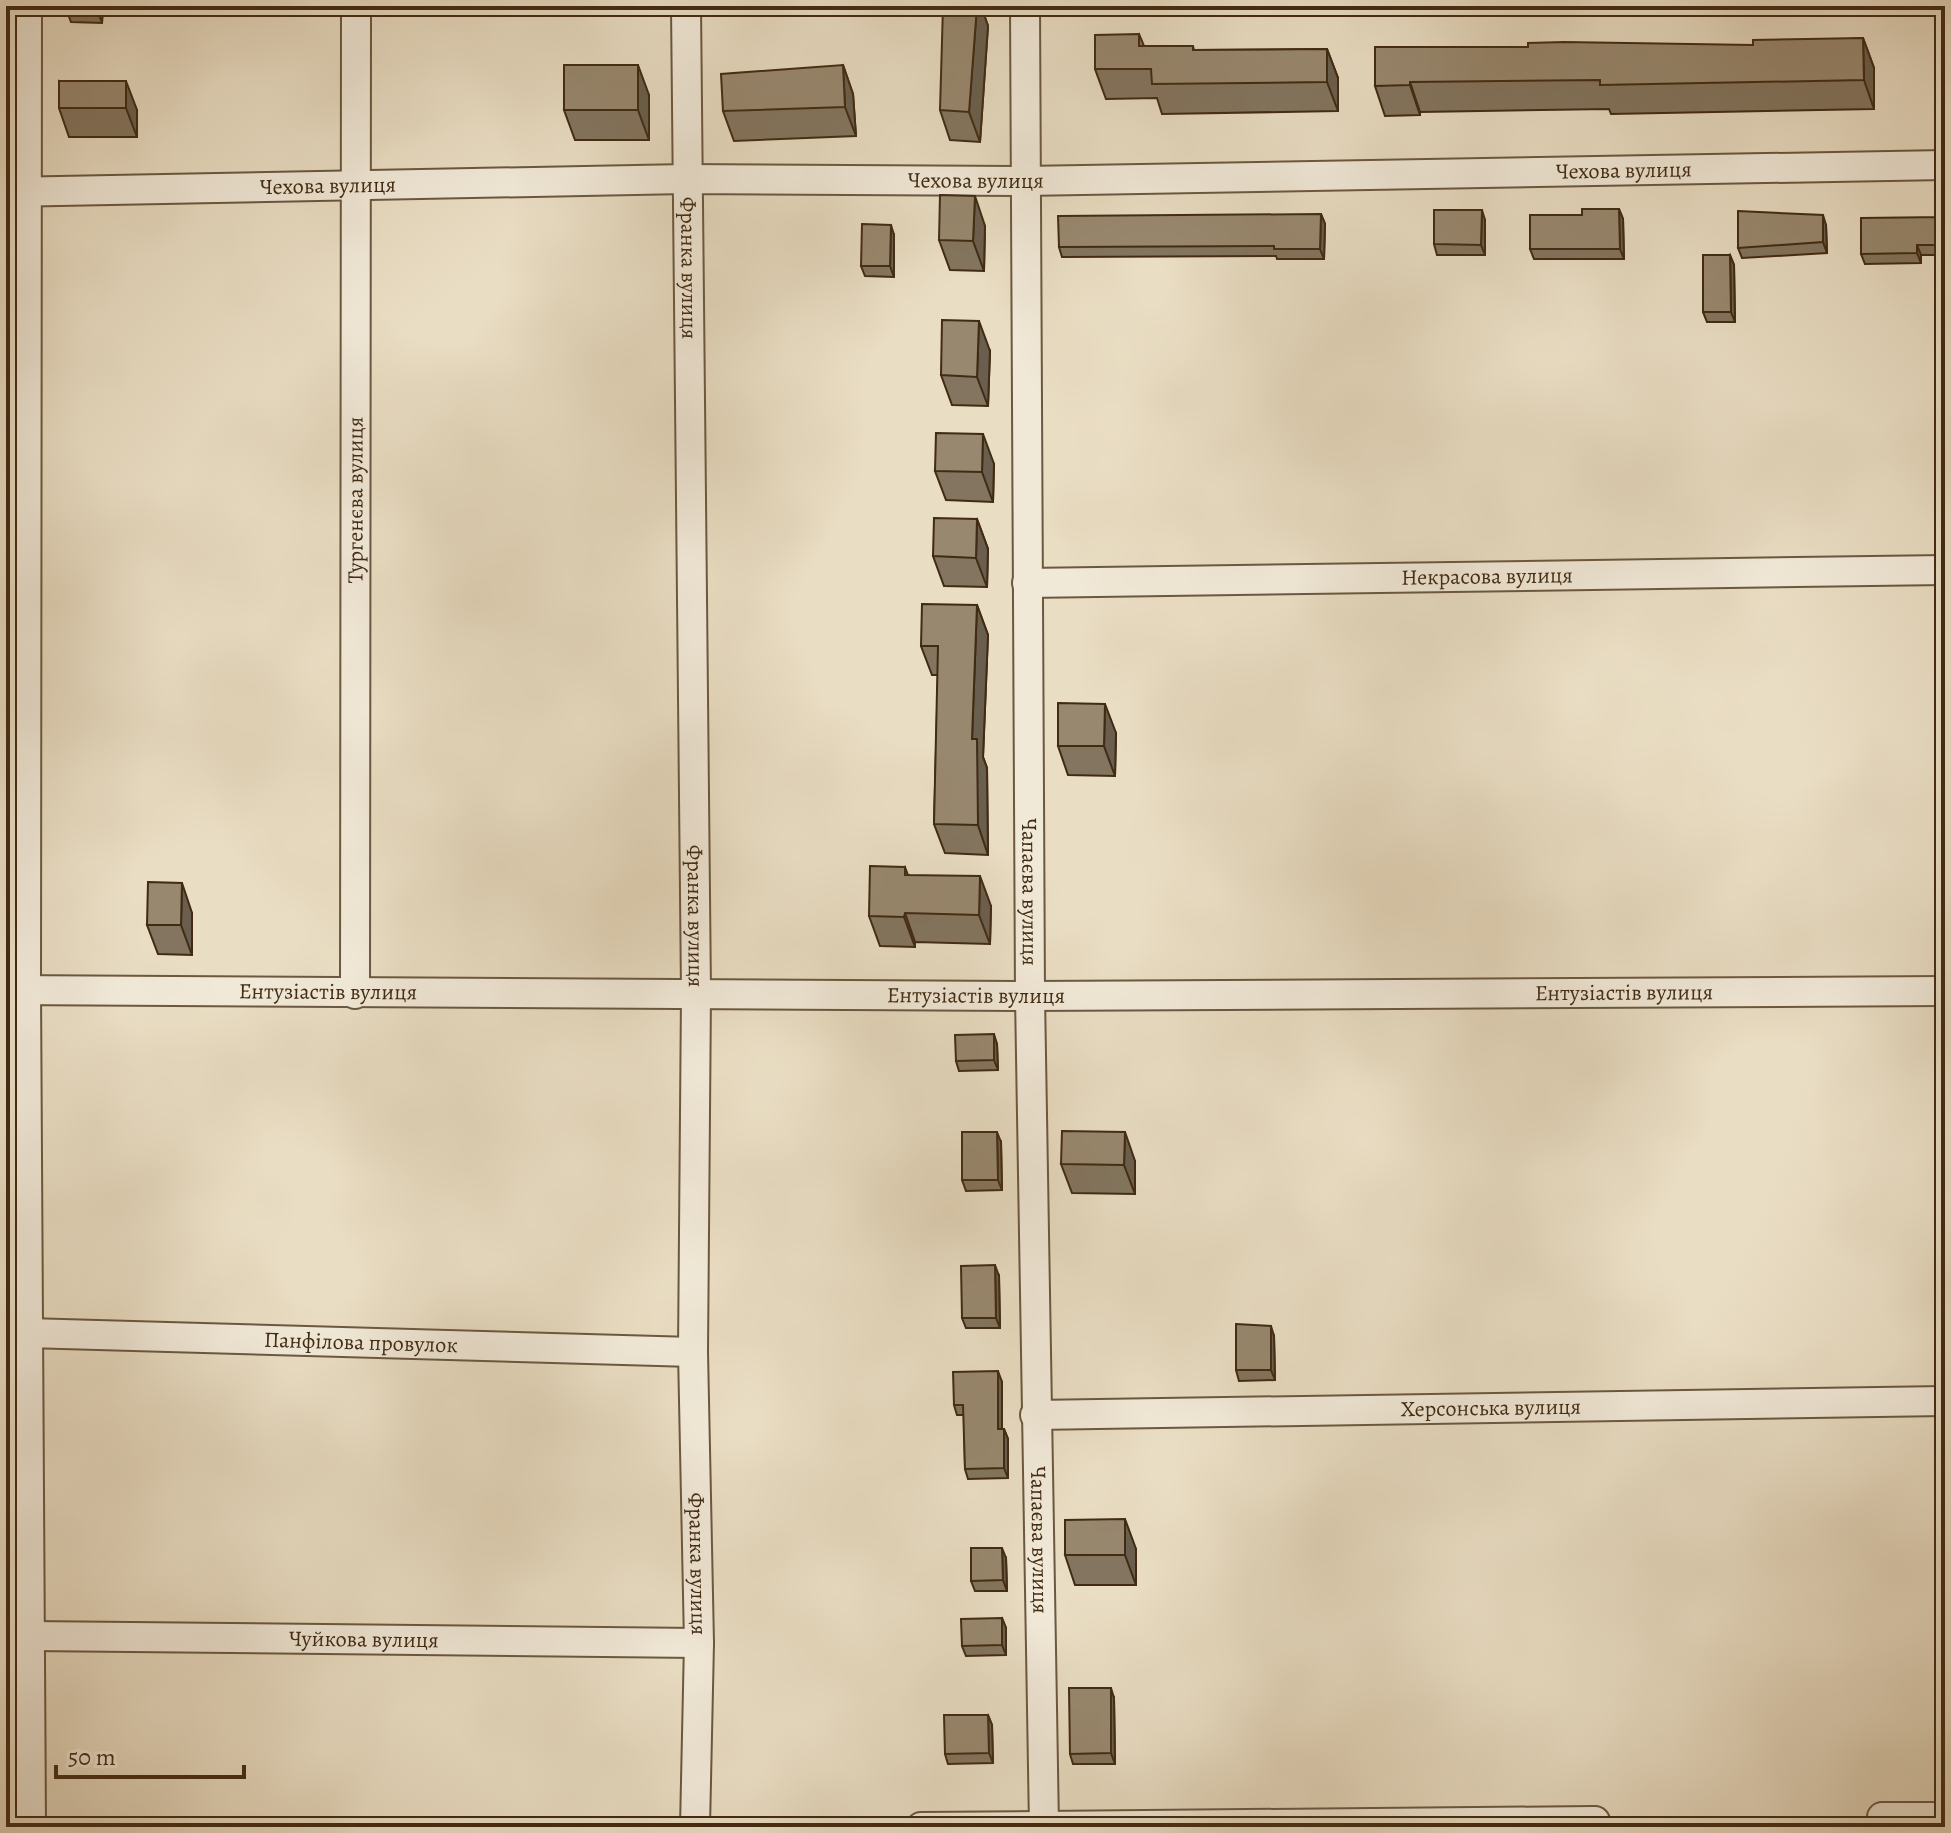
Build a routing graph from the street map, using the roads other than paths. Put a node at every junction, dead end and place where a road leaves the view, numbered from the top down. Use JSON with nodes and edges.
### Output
{"nodes":[{"id":1,"x":27,"y":6,"type":"edge"},
{"id":2,"x":356,"y":6,"type":"edge"},
{"id":3,"x":686,"y":6,"type":"edge"},
{"id":4,"x":1025,"y":6,"type":"edge"},
{"id":5,"x":1945,"y":165,"type":"edge"},
{"id":6,"x":686,"y":179,"type":"junction"},
{"id":7,"x":1024,"y":181,"type":"junction"},
{"id":8,"x":356,"y":188,"type":"junction"},
{"id":9,"x":16,"y":192,"type":"edge"},
{"id":10,"x":1945,"y":570,"type":"edge"},
{"id":11,"x":1027,"y":583,"type":"junction"},
{"id":12,"x":16,"y":990,"type":"edge"},
{"id":13,"x":1945,"y":991,"type":"edge"},
{"id":14,"x":696,"y":993,"type":"junction"},
{"id":15,"x":355,"y":994,"type":"junction"},
{"id":16,"x":1030,"y":996,"type":"junction"},
{"id":17,"x":27,"y":1333,"type":"junction"},
{"id":18,"x":693,"y":1352,"type":"junction"},
{"id":19,"x":1945,"y":1401,"type":"edge"},
{"id":20,"x":1035,"y":1415,"type":"junction"},
{"id":21,"x":30,"y":1636,"type":"junction"},
{"id":22,"x":699,"y":1643,"type":"junction"},
{"id":23,"x":1882,"y":1817,"type":"dead end"},
{"id":24,"x":1945,"y":1817,"type":"edge"},
{"id":25,"x":1595,"y":1821,"type":"dead end"},
{"id":26,"x":1044,"y":1826,"type":"edge"},
{"id":27,"x":31,"y":1827,"type":"edge"},
{"id":28,"x":695,"y":1827,"type":"edge"},
{"id":29,"x":921,"y":1827,"type":"edge"}],
"edges":[{"from":1,"to":9,"type":"street"},
{"from":2,"to":8,"type":"street","name":"Тургенєва вулиця"},
{"from":3,"to":6,"type":"street","name":"Франка вулиця"},
{"from":4,"to":7,"type":"street","name":"Чапаєва вулиця"},
{"from":5,"to":7,"type":"street","name":"Чехова вулиця"},
{"from":6,"to":7,"type":"street","name":"Чехова вулиця"},
{"from":6,"to":8,"type":"street","name":"Чехова вулиця"},
{"from":6,"to":14,"type":"street","name":"Франка вулиця"},
{"from":7,"to":11,"type":"street","name":"Чапаєва вулиця"},
{"from":8,"to":9,"type":"street","name":"Чехова вулиця"},
{"from":8,"to":15,"type":"street","name":"Тургенєва вулиця"},
{"from":9,"to":12,"type":"street"},
{"from":10,"to":11,"type":"street","name":"Некрасова вулиця"},
{"from":11,"to":16,"type":"street","name":"Чапаєва вулиця"},
{"from":12,"to":15,"type":"street","name":"Ентузіастів вулиця"},
{"from":12,"to":17,"type":"street"},
{"from":13,"to":16,"type":"street","name":"Ентузіастів вулиця"},
{"from":14,"to":15,"type":"street","name":"Ентузіастів вулиця"},
{"from":14,"to":16,"type":"street","name":"Ентузіастів вулиця"},
{"from":14,"to":18,"type":"street","name":"Франка вулиця"},
{"from":16,"to":20,"type":"street","name":"Чапаєва вулиця"},
{"from":17,"to":18,"type":"street","name":"Панфілова провулок"},
{"from":17,"to":21,"type":"street"},
{"from":18,"to":22,"type":"street","name":"Франка вулиця"},
{"from":19,"to":20,"type":"street","name":"Херсонська вулиця"},
{"from":20,"to":26,"type":"street","name":"Чапаєва вулиця"},
{"from":21,"to":22,"type":"street","name":"Чуйкова вулиця"},
{"from":21,"to":27,"type":"street"},
{"from":22,"to":28,"type":"street","name":"Франка вулиця"},
{"from":23,"to":24,"type":"street"},
{"from":25,"to":26,"type":"street"},
{"from":26,"to":29,"type":"street"}]}
